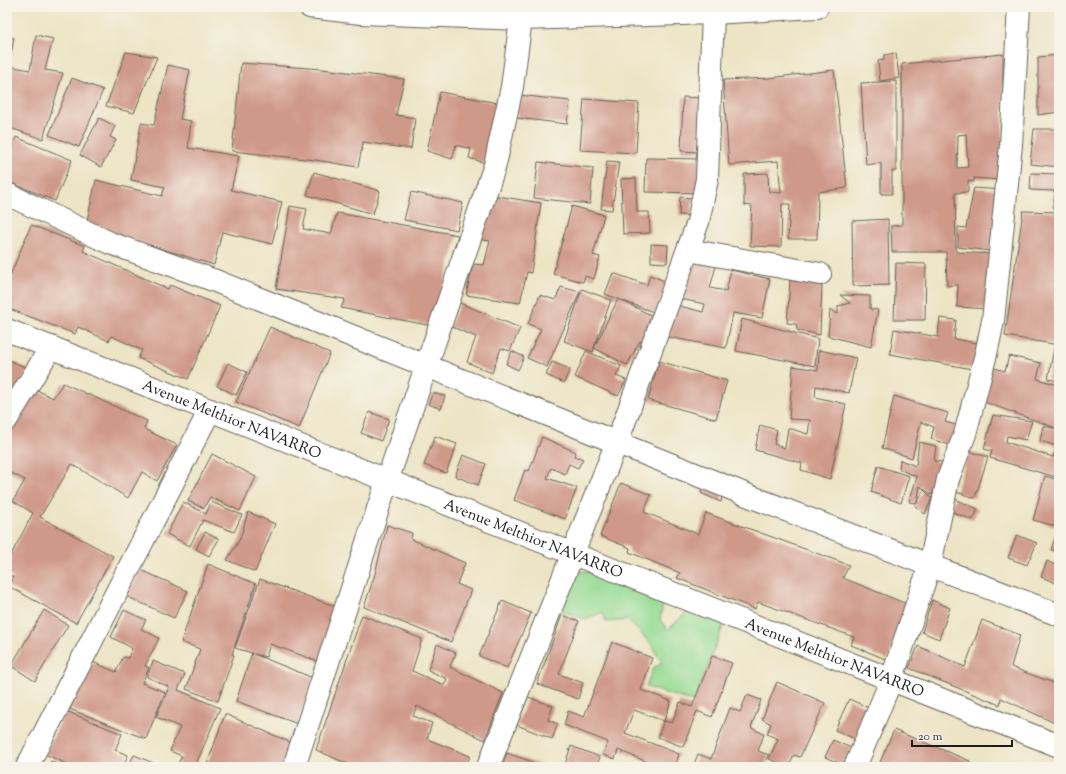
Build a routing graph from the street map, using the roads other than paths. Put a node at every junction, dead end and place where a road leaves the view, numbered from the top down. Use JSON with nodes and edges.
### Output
{"nodes":[{"id":1,"x":310,"y":7,"type":"edge"},
{"id":2,"x":817,"y":7,"type":"edge"},
{"id":3,"x":1019,"y":7,"type":"edge"},
{"id":4,"x":713,"y":13,"type":"junction"},
{"id":5,"x":521,"y":19,"type":"junction"},
{"id":6,"x":7,"y":194,"type":"edge"},
{"id":7,"x":688,"y":250,"type":"junction"},
{"id":8,"x":820,"y":274,"type":"dead end"},
{"id":9,"x":7,"y":330,"type":"edge"},
{"id":10,"x":51,"y":347,"type":"junction"},
{"id":11,"x":427,"y":365,"type":"junction"},
{"id":12,"x":210,"y":410,"type":"junction"},
{"id":13,"x":7,"y":419,"type":"edge"},
{"id":14,"x":617,"y":442,"type":"junction"},
{"id":15,"x":387,"y":481,"type":"junction"},
{"id":16,"x":572,"y":553,"type":"junction"},
{"id":17,"x":930,"y":565,"type":"junction"},
{"id":18,"x":1059,"y":615,"type":"edge"},
{"id":19,"x":892,"y":678,"type":"junction"},
{"id":20,"x":1059,"y":746,"type":"edge"},
{"id":21,"x":27,"y":767,"type":"edge"},
{"id":22,"x":294,"y":767,"type":"edge"},
{"id":23,"x":488,"y":767,"type":"edge"},
{"id":24,"x":855,"y":767,"type":"edge"}],
"edges":[{"from":1,"to":5,"type":"main road"},
{"from":2,"to":4,"type":"main road"},
{"from":3,"to":17,"type":"main road"},
{"from":4,"to":5,"type":"main road"},
{"from":4,"to":7,"type":"main road"},
{"from":5,"to":11,"type":"main road"},
{"from":6,"to":11,"type":"main road"},
{"from":7,"to":8,"type":"main road"},
{"from":7,"to":14,"type":"main road"},
{"from":9,"to":10,"type":"main road","name":"Avenue Melthior NAVARRO"},
{"from":10,"to":12,"type":"main road","name":"Avenue Melthior NAVARRO"},
{"from":10,"to":13,"type":"main road"},
{"from":11,"to":14,"type":"main road"},
{"from":11,"to":15,"type":"main road"},
{"from":12,"to":15,"type":"main road","name":"Avenue Melthior NAVARRO"},
{"from":12,"to":21,"type":"main road"},
{"from":14,"to":16,"type":"main road"},
{"from":14,"to":17,"type":"main road"},
{"from":15,"to":16,"type":"main road","name":"Avenue Melthior NAVARRO"},
{"from":15,"to":22,"type":"main road"},
{"from":16,"to":19,"type":"main road","name":"Avenue Melthior NAVARRO"},
{"from":16,"to":23,"type":"main road"},
{"from":17,"to":18,"type":"main road"},
{"from":17,"to":19,"type":"main road"},
{"from":19,"to":20,"type":"main road","name":"Avenue Melthior NAVARRO"},
{"from":19,"to":24,"type":"main road"}]}
